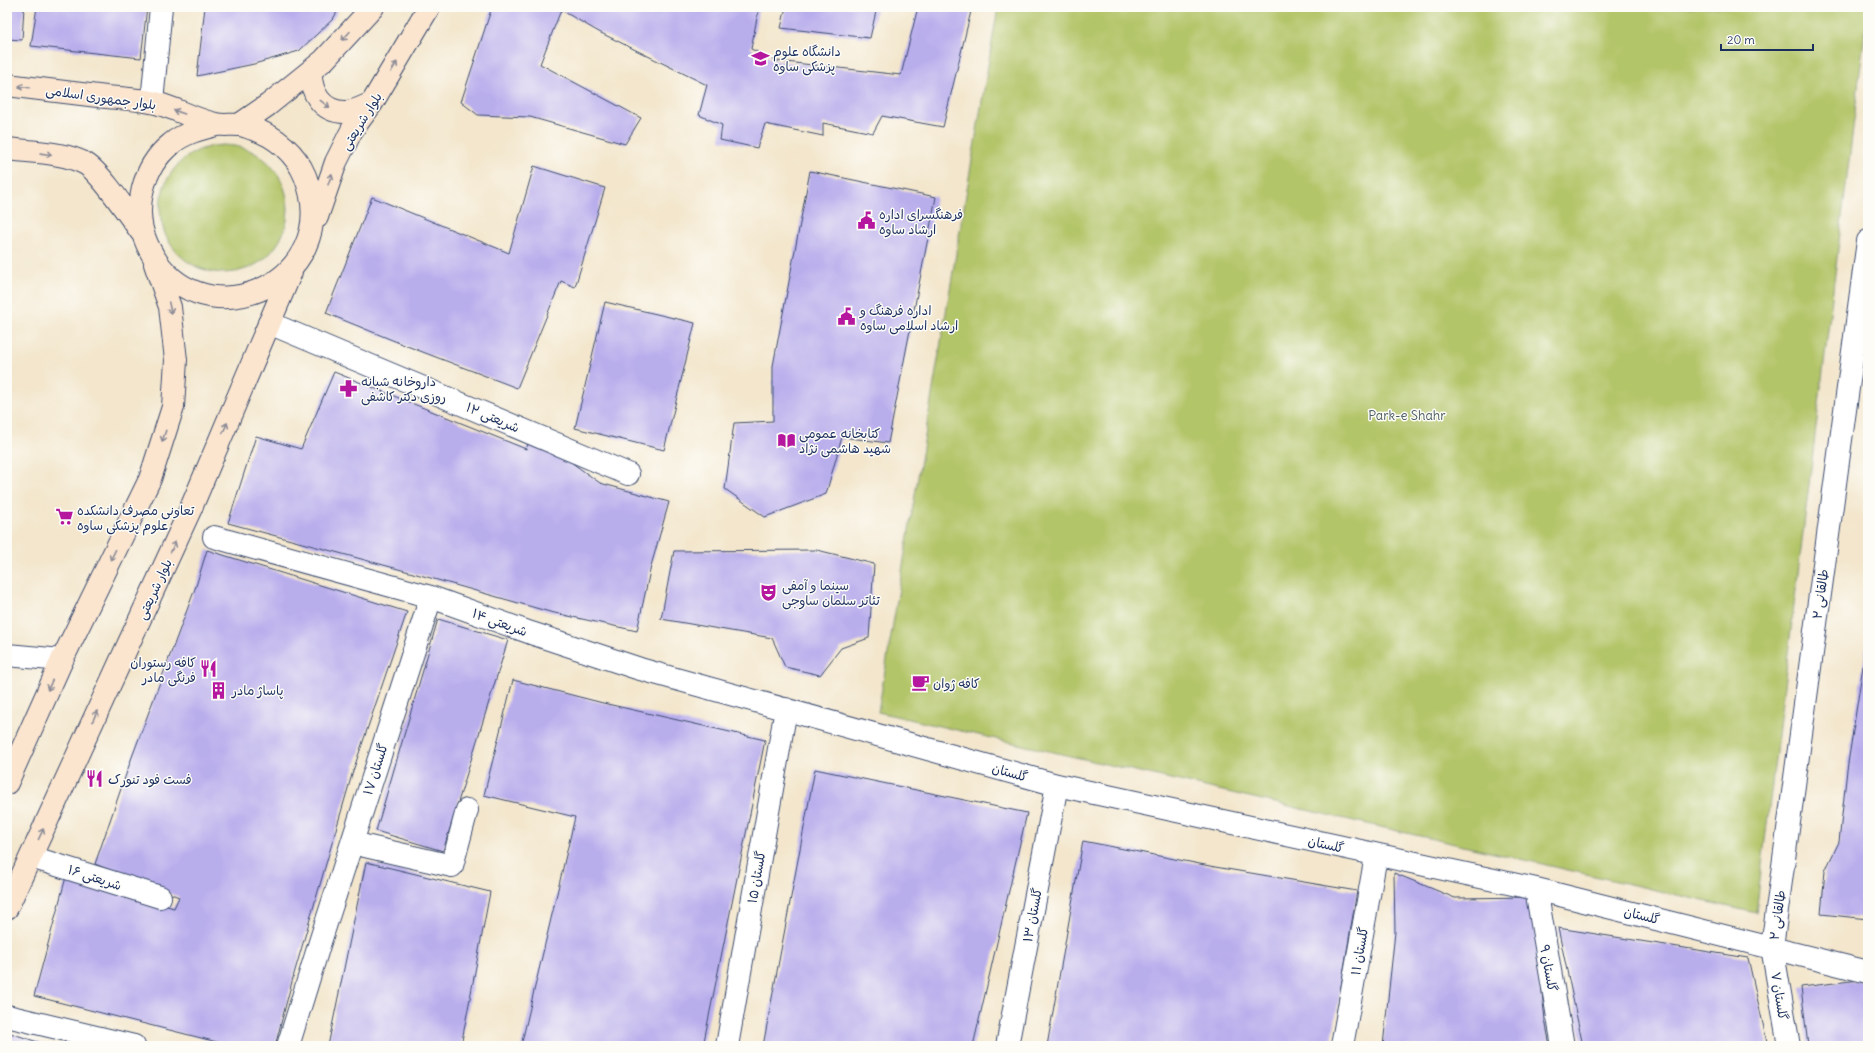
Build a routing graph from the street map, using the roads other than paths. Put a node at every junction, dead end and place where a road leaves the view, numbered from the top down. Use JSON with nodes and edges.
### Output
{"nodes":[{"id":1,"x":161,"y":7,"type":"edge"},
{"id":2,"x":372,"y":7,"type":"edge"},
{"id":3,"x":429,"y":7,"type":"edge"},
{"id":4,"x":311,"y":71,"type":"junction"},
{"id":5,"x":7,"y":85,"type":"edge"},
{"id":6,"x":152,"y":102,"type":"junction"},
{"id":7,"x":372,"y":103,"type":"junction"},
{"id":8,"x":216,"y":125,"type":"junction"},
{"id":9,"x":239,"y":125,"type":"junction"},
{"id":10,"x":7,"y":149,"type":"edge"},
{"id":11,"x":142,"y":234,"type":"junction"},
{"id":12,"x":1868,"y":241,"type":"edge"},
{"id":13,"x":308,"y":242,"type":"junction"},
{"id":14,"x":153,"y":258,"type":"junction"},
{"id":15,"x":294,"y":267,"type":"junction"},
{"id":16,"x":269,"y":323,"type":"junction"},
{"id":17,"x":628,"y":474,"type":"dead end"},
{"id":18,"x":214,"y":537,"type":"dead end"},
{"id":19,"x":431,"y":597,"type":"junction"},
{"id":20,"x":7,"y":655,"type":"edge"},
{"id":21,"x":62,"y":660,"type":"junction"},
{"id":22,"x":786,"y":709,"type":"junction"},
{"id":23,"x":7,"y":783,"type":"edge"},
{"id":24,"x":1057,"y":784,"type":"junction"},
{"id":25,"x":467,"y":810,"type":"dead end"},
{"id":26,"x":352,"y":843,"type":"junction"},
{"id":27,"x":1376,"y":856,"type":"junction"},
{"id":28,"x":31,"y":857,"type":"junction"},
{"id":29,"x":1536,"y":889,"type":"junction"},
{"id":30,"x":160,"y":897,"type":"dead end"},
{"id":31,"x":7,"y":908,"type":"edge"},
{"id":32,"x":1772,"y":947,"type":"junction"},
{"id":33,"x":1868,"y":972,"type":"edge"},
{"id":34,"x":7,"y":1016,"type":"edge"},
{"id":35,"x":134,"y":1046,"type":"edge"},
{"id":36,"x":288,"y":1046,"type":"edge"},
{"id":37,"x":727,"y":1046,"type":"edge"},
{"id":38,"x":1007,"y":1046,"type":"edge"},
{"id":39,"x":1342,"y":1046,"type":"edge"},
{"id":40,"x":1563,"y":1046,"type":"edge"},
{"id":41,"x":1788,"y":1046,"type":"edge"}],
"edges":[{"from":1,"to":6,"type":"street"},
{"from":2,"to":4,"type":"main road","one_way":true},
{"from":7,"to":3,"type":"main road","name":"بلوار شریعتی","one_way":true},
{"from":4,"to":7,"type":"main road","one_way":true},
{"from":4,"to":9,"type":"main road"},
{"from":6,"to":5,"type":"main road","name":"بلوار جمهوری اسلامی","one_way":true},
{"from":8,"to":6,"type":"main road","name":"بلوار جمهوری اسلامی","one_way":true},
{"from":13,"to":7,"type":"main road","name":"بلوار شریعتی","one_way":true},
{"from":8,"to":9,"type":"main road"},
{"from":8,"to":11,"type":"main road"},
{"from":9,"to":13,"type":"main road"},
{"from":10,"to":11,"type":"main road","one_way":true},
{"from":11,"to":14,"type":"main road"},
{"from":12,"to":32,"type":"street","name":"طالقانی ۲"},
{"from":13,"to":15,"type":"main road"},
{"from":14,"to":15,"type":"main road"},
{"from":14,"to":21,"type":"main road","one_way":true},
{"from":15,"to":16,"type":"main road","name":"بلوار شریعتی"},
{"from":16,"to":17,"type":"street","name":"شریعتی ۱۲"},
{"from":28,"to":16,"type":"main road","name":"بلوار شریعتی","one_way":true},
{"from":18,"to":19,"type":"street","name":"شریعتی ۱۴"},
{"from":19,"to":22,"type":"street","name":"شریعتی ۱۴"},
{"from":19,"to":26,"type":"street","name":"گلستان ۱۷"},
{"from":20,"to":21,"type":"street"},
{"from":21,"to":23,"type":"main road","one_way":true},
{"from":22,"to":24,"type":"street","name":"گلستان"},
{"from":22,"to":37,"type":"street","name":"گلستان ۱۵"},
{"from":24,"to":27,"type":"street","name":"گلستان"},
{"from":24,"to":38,"type":"street","name":"گلستان ۱۳"},
{"from":25,"to":26,"type":"street"},
{"from":26,"to":36,"type":"street","name":"گلستان ۱۷"},
{"from":27,"to":29,"type":"street","name":"گلستان"},
{"from":27,"to":39,"type":"street","name":"گلستان ۱۱"},
{"from":28,"to":30,"type":"street","name":"شریعتی ۱۶"},
{"from":28,"to":31,"type":"main road","name":"بلوار شریعتی"},
{"from":29,"to":32,"type":"street","name":"گلستان"},
{"from":29,"to":40,"type":"street","name":"گلستان ۹"},
{"from":32,"to":33,"type":"street","name":"گلستان"},
{"from":32,"to":41,"type":"street","name":"گلستان ۷"},
{"from":34,"to":35,"type":"street"}]}
